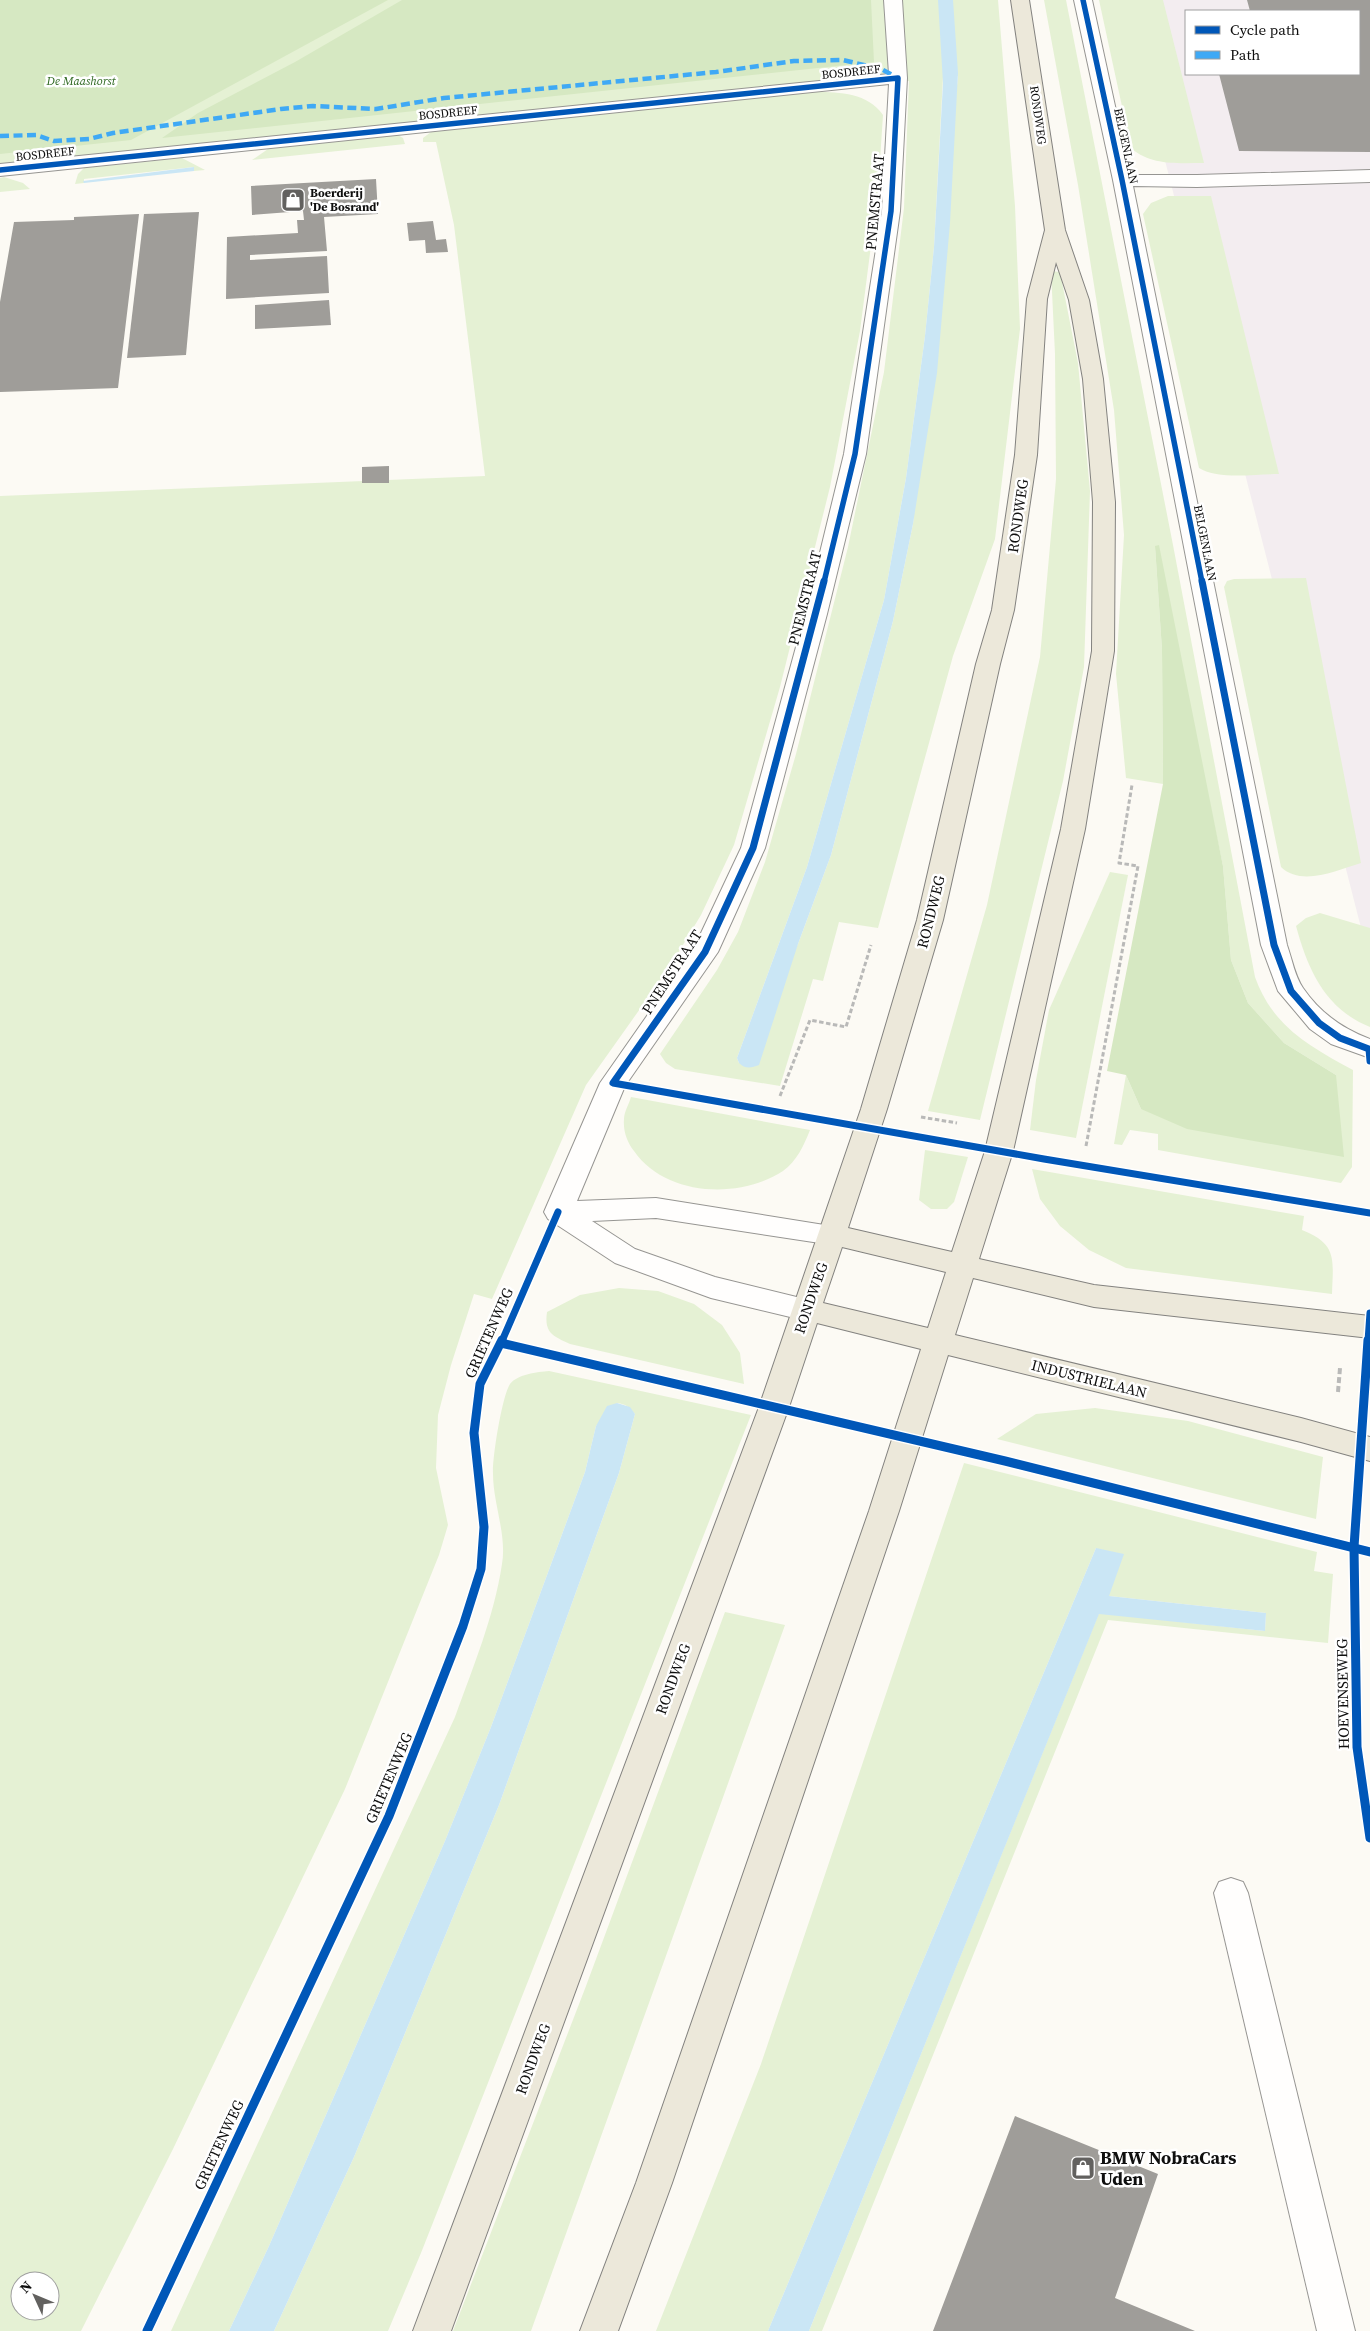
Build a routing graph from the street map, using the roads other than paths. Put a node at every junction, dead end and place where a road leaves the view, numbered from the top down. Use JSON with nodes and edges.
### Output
{"nodes":[{"id":1,"x":893,"y":0,"type":"edge"},
{"id":2,"x":1020,"y":0,"type":"edge"},
{"id":3,"x":1083,"y":0,"type":"edge"},
{"id":4,"x":898,"y":78,"type":"junction"},
{"id":5,"x":0,"y":170,"type":"edge"},
{"id":6,"x":1370,"y":176,"type":"edge"},
{"id":7,"x":1122,"y":180,"type":"junction"},
{"id":8,"x":1056,"y":230,"type":"junction"},
{"id":9,"x":1370,"y":1049,"type":"edge"},
{"id":10,"x":558,"y":1212,"type":"junction"},
{"id":11,"x":833,"y":1235,"type":"junction"},
{"id":12,"x":962,"y":1265,"type":"junction"},
{"id":13,"x":807,"y":1310,"type":"junction"},
{"id":14,"x":1356,"y":1325,"type":"edge"},
{"id":15,"x":938,"y":1342,"type":"junction"},
{"id":16,"x":1370,"y":1449,"type":"edge"},
{"id":17,"x":1232,"y":1893,"type":"dead end"},
{"id":18,"x":432,"y":2331,"type":"edge"},
{"id":19,"x":599,"y":2331,"type":"edge"},
{"id":20,"x":1336,"y":2331,"type":"edge"}],
"edges":[{"from":1,"to":4,"type":"street","name":"PNEMSTRAAT"},
{"from":2,"to":8,"type":"main road","name":"RONDWEG"},
{"from":3,"to":7,"type":"street","name":"BELGENLAAN"},
{"from":4,"to":5,"type":"street","name":"BOSDREEF"},
{"from":4,"to":10,"type":"street","name":"PNEMSTRAAT"},
{"from":6,"to":7,"type":"street"},
{"from":7,"to":9,"type":"street","name":"BELGENLAAN"},
{"from":8,"to":11,"type":"main road","name":"RONDWEG"},
{"from":8,"to":12,"type":"main road","name":"RONDWEG"},
{"from":10,"to":11,"type":"street"},
{"from":10,"to":13,"type":"street"},
{"from":11,"to":12,"type":"main road"},
{"from":11,"to":13,"type":"main road","name":"RONDWEG"},
{"from":12,"to":14,"type":"main road"},
{"from":12,"to":15,"type":"main road","name":"RONDWEG"},
{"from":13,"to":15,"type":"main road","name":"INDUSTRIELAAN"},
{"from":13,"to":18,"type":"main road","name":"RONDWEG"},
{"from":15,"to":16,"type":"main road","name":"INDUSTRIELAAN"},
{"from":15,"to":19,"type":"main road","name":"RONDWEG"},
{"from":17,"to":20,"type":"street"}]}
